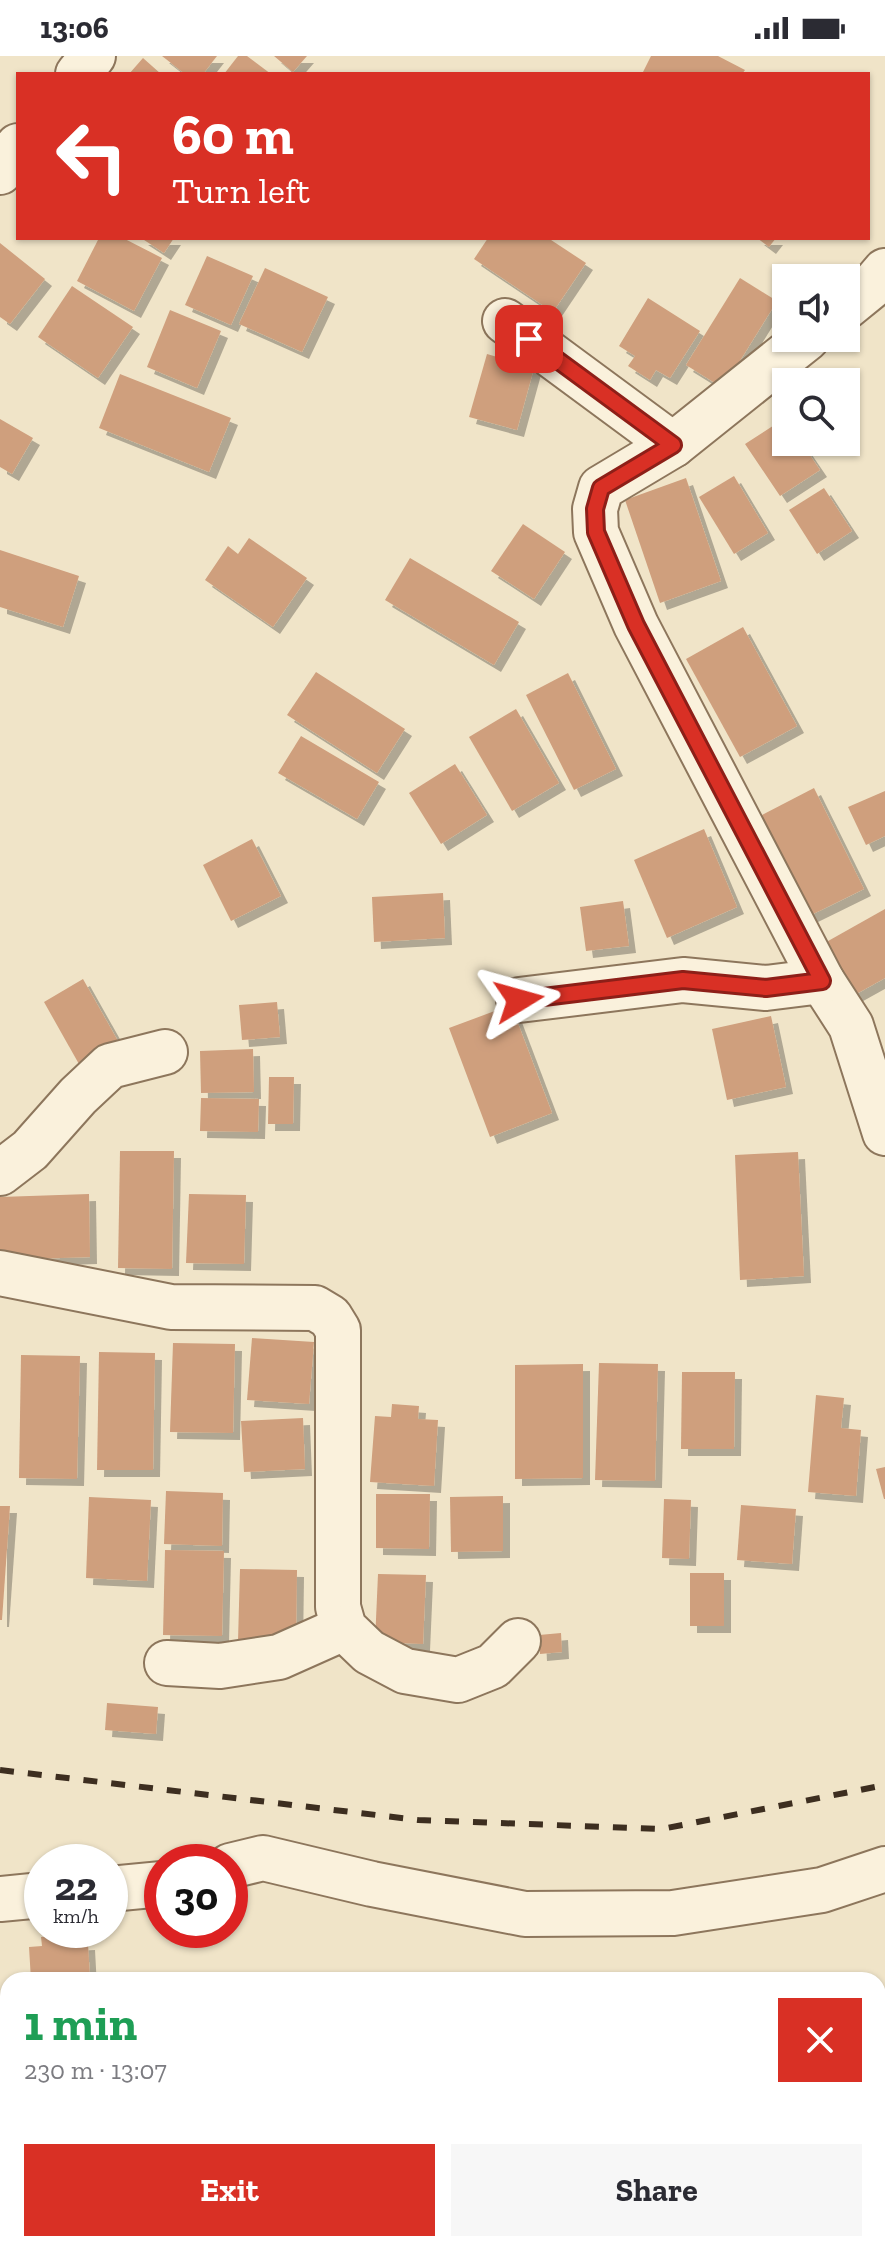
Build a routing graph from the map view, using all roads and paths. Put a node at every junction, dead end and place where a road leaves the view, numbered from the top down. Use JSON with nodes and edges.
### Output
{"nodes":[{"id":1,"x":93,"y":56,"type":"edge"},
{"id":2,"x":80,"y":72,"type":"edge"},
{"id":3,"x":16,"y":149,"type":"edge"},
{"id":4,"x":0,"y":172,"type":"edge"},
{"id":5,"x":885,"y":271,"type":"edge"},
{"id":6,"x":860,"y":296,"type":"edge"},
{"id":7,"x":505,"y":321,"type":"dead end"},
{"id":8,"x":789,"y":352,"type":"edge"},
{"id":9,"x":673,"y":445,"type":"junction"},
{"id":10,"x":822,"y":981,"type":"junction"},
{"id":11,"x":519,"y":1000,"type":"dead end"},
{"id":12,"x":868,"y":1024,"type":"edge"},
{"id":13,"x":165,"y":1052,"type":"dead end"},
{"id":14,"x":885,"y":1133,"type":"edge"},
{"id":15,"x":0,"y":1173,"type":"edge"},
{"id":16,"x":0,"y":1273,"type":"edge"},
{"id":17,"x":344,"y":1628,"type":"junction"},
{"id":18,"x":518,"y":1641,"type":"dead end"},
{"id":19,"x":167,"y":1663,"type":"dead end"},
{"id":20,"x":248,"y":1862,"type":"edge"},
{"id":21,"x":885,"y":1869,"type":"edge"},
{"id":22,"x":24,"y":1897,"type":"edge"},
{"id":23,"x":0,"y":1899,"type":"edge"}],
"edges":[{"from":1,"to":2,"type":"street"},
{"from":3,"to":4,"type":"street"},
{"from":5,"to":6,"type":"street"},
{"from":7,"to":9,"type":"street"},
{"from":8,"to":9,"type":"street"},
{"from":9,"to":10,"type":"street"},
{"from":10,"to":11,"type":"street"},
{"from":10,"to":12,"type":"street"},
{"from":12,"to":14,"type":"street"},
{"from":13,"to":15,"type":"street"},
{"from":16,"to":17,"type":"street"},
{"from":17,"to":18,"type":"street"},
{"from":17,"to":19,"type":"street"},
{"from":20,"to":21,"type":"street"},
{"from":22,"to":23,"type":"street"}]}
